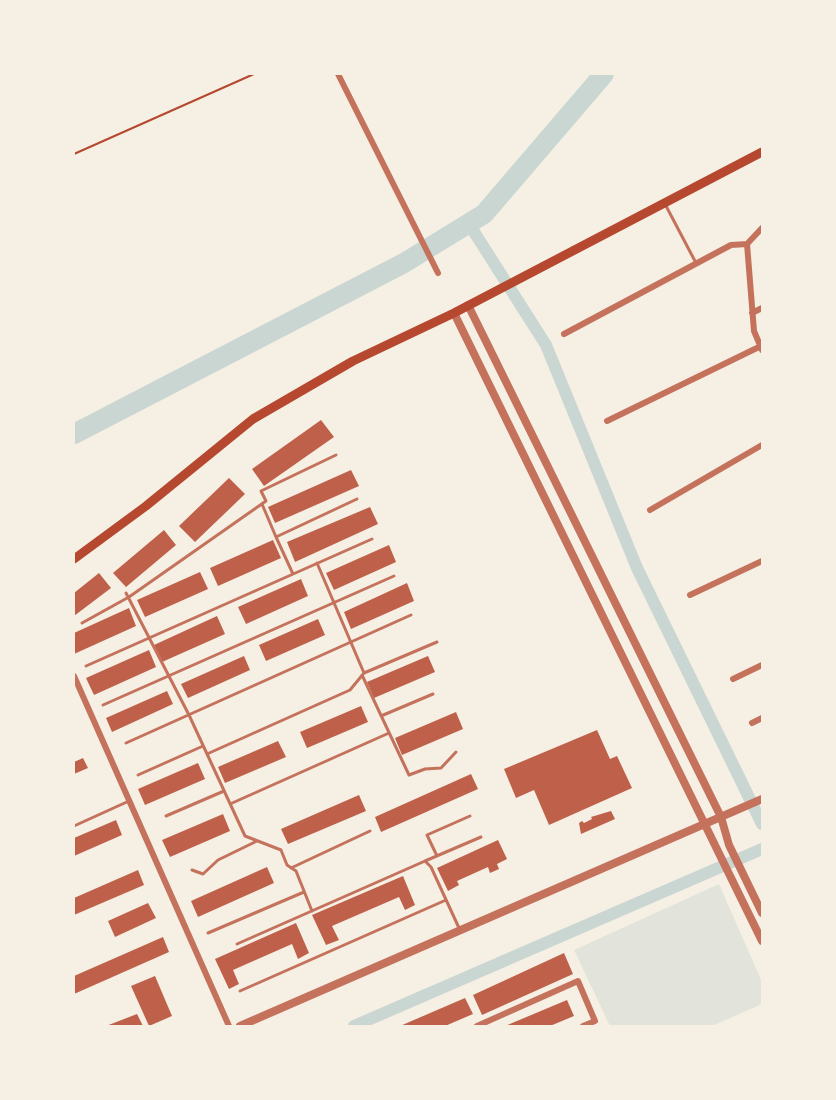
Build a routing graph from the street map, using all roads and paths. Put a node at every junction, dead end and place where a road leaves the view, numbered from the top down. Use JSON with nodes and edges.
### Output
{"nodes":[{"id":1,"x":255,"y":74,"type":"edge"},
{"id":2,"x":338,"y":74,"type":"edge"},
{"id":3,"x":762,"y":152,"type":"edge"},
{"id":4,"x":74,"y":154,"type":"edge"},
{"id":5,"x":665,"y":203,"type":"junction"},
{"id":6,"x":762,"y":228,"type":"edge"},
{"id":7,"x":747,"y":244,"type":"junction"},
{"id":8,"x":696,"y":263,"type":"junction"},
{"id":9,"x":438,"y":273,"type":"dead end"},
{"id":10,"x":468,"y":305,"type":"junction"},
{"id":11,"x":762,"y":308,"type":"edge"},
{"id":12,"x":453,"y":313,"type":"junction"},
{"id":13,"x":753,"y":313,"type":"junction"},
{"id":14,"x":564,"y":334,"type":"dead end"},
{"id":15,"x":762,"y":348,"type":"edge"},
{"id":16,"x":607,"y":421,"type":"dead end"},
{"id":17,"x":762,"y":445,"type":"edge"},
{"id":18,"x":336,"y":455,"type":"dead end"},
{"id":19,"x":357,"y":499,"type":"dead end"},
{"id":20,"x":262,"y":504,"type":"junction"},
{"id":21,"x":650,"y":510,"type":"dead end"},
{"id":22,"x":276,"y":537,"type":"junction"},
{"id":23,"x":372,"y":539,"type":"dead end"},
{"id":24,"x":74,"y":559,"type":"edge"},
{"id":25,"x":762,"y":561,"type":"edge"},
{"id":26,"x":317,"y":563,"type":"junction"},
{"id":27,"x":293,"y":574,"type":"junction"},
{"id":28,"x":394,"y":576,"type":"dead end"},
{"id":29,"x":128,"y":595,"type":"junction"},
{"id":30,"x":690,"y":595,"type":"dead end"},
{"id":31,"x":334,"y":603,"type":"junction"},
{"id":32,"x":411,"y":615,"type":"dead end"},
{"id":33,"x":82,"y":623,"type":"dead end"},
{"id":34,"x":150,"y":638,"type":"junction"},
{"id":35,"x":351,"y":642,"type":"junction"},
{"id":36,"x":437,"y":642,"type":"dead end"},
{"id":37,"x":762,"y":664,"type":"edge"},
{"id":38,"x":86,"y":666,"type":"dead end"},
{"id":39,"x":363,"y":674,"type":"junction"},
{"id":40,"x":169,"y":675,"type":"junction"},
{"id":41,"x":74,"y":676,"type":"edge"},
{"id":42,"x":733,"y":679,"type":"dead end"},
{"id":43,"x":433,"y":694,"type":"dead end"},
{"id":44,"x":102,"y":705,"type":"dead end"},
{"id":45,"x":189,"y":715,"type":"junction"},
{"id":46,"x":381,"y":716,"type":"junction"},
{"id":47,"x":762,"y":718,"type":"edge"},
{"id":48,"x":752,"y":723,"type":"dead end"},
{"id":49,"x":389,"y":733,"type":"junction"},
{"id":50,"x":126,"y":743,"type":"dead end"},
{"id":51,"x":203,"y":746,"type":"junction"},
{"id":52,"x":456,"y":752,"type":"dead end"},
{"id":53,"x":207,"y":754,"type":"junction"},
{"id":54,"x":138,"y":775,"type":"dead end"},
{"id":55,"x":224,"y":791,"type":"junction"},
{"id":56,"x":762,"y":799,"type":"edge"},
{"id":57,"x":129,"y":801,"type":"junction"},
{"id":58,"x":230,"y":804,"type":"junction"},
{"id":59,"x":166,"y":816,"type":"dead end"},
{"id":60,"x":470,"y":816,"type":"dead end"},
{"id":61,"x":721,"y":817,"type":"junction"},
{"id":62,"x":706,"y":824,"type":"junction"},
{"id":63,"x":74,"y":826,"type":"edge"},
{"id":64,"x":370,"y":831,"type":"dead end"},
{"id":65,"x":481,"y":837,"type":"dead end"},
{"id":66,"x":257,"y":841,"type":"junction"},
{"id":67,"x":437,"y":856,"type":"junction"},
{"id":68,"x":425,"y":861,"type":"junction"},
{"id":69,"x":291,"y":868,"type":"junction"},
{"id":70,"x":192,"y":870,"type":"dead end"},
{"id":71,"x":304,"y":892,"type":"junction"},
{"id":72,"x":446,"y":900,"type":"junction"},
{"id":73,"x":312,"y":911,"type":"junction"},
{"id":74,"x":762,"y":913,"type":"edge"},
{"id":75,"x":460,"y":930,"type":"junction"},
{"id":76,"x":208,"y":933,"type":"dead end"},
{"id":77,"x":762,"y":941,"type":"edge"},
{"id":78,"x":237,"y":944,"type":"dead end"},
{"id":79,"x":240,"y":991,"type":"dead end"},
{"id":80,"x":229,"y":1026,"type":"edge"},
{"id":81,"x":240,"y":1026,"type":"edge"},
{"id":82,"x":477,"y":1026,"type":"edge"},
{"id":83,"x":583,"y":1026,"type":"edge"}],
"edges":[{"from":1,"to":4,"type":"path"},
{"from":2,"to":9,"type":"street"},
{"from":3,"to":5,"type":"main road"},
{"from":5,"to":8,"type":"lane"},
{"from":5,"to":10,"type":"main road"},
{"from":6,"to":7,"type":"street"},
{"from":7,"to":8,"type":"street"},
{"from":7,"to":13,"type":"street"},
{"from":8,"to":14,"type":"street"},
{"from":10,"to":12,"type":"main road"},
{"from":10,"to":61,"type":"street"},
{"from":11,"to":13,"type":"street"},
{"from":12,"to":24,"type":"main road"},
{"from":12,"to":62,"type":"street"},
{"from":13,"to":15,"type":"street"},
{"from":15,"to":16,"type":"street"},
{"from":17,"to":21,"type":"street"},
{"from":18,"to":20,"type":"lane"},
{"from":19,"to":22,"type":"lane"},
{"from":20,"to":22,"type":"lane"},
{"from":20,"to":29,"type":"lane"},
{"from":22,"to":27,"type":"lane"},
{"from":23,"to":26,"type":"lane"},
{"from":25,"to":30,"type":"street"},
{"from":26,"to":27,"type":"lane"},
{"from":26,"to":31,"type":"lane"},
{"from":27,"to":34,"type":"lane"},
{"from":28,"to":31,"type":"lane"},
{"from":29,"to":33,"type":"lane"},
{"from":29,"to":34,"type":"lane"},
{"from":31,"to":35,"type":"lane"},
{"from":31,"to":40,"type":"lane"},
{"from":32,"to":35,"type":"lane"},
{"from":34,"to":38,"type":"lane"},
{"from":34,"to":40,"type":"lane"},
{"from":35,"to":39,"type":"lane"},
{"from":35,"to":45,"type":"lane"},
{"from":36,"to":39,"type":"lane"},
{"from":37,"to":42,"type":"street"},
{"from":39,"to":46,"type":"lane"},
{"from":39,"to":53,"type":"lane"},
{"from":40,"to":44,"type":"lane"},
{"from":40,"to":45,"type":"lane"},
{"from":41,"to":57,"type":"street"},
{"from":43,"to":46,"type":"lane"},
{"from":45,"to":50,"type":"lane"},
{"from":45,"to":51,"type":"lane"},
{"from":46,"to":49,"type":"lane"},
{"from":47,"to":48,"type":"street"},
{"from":49,"to":52,"type":"lane"},
{"from":49,"to":58,"type":"lane"},
{"from":51,"to":53,"type":"lane"},
{"from":51,"to":54,"type":"lane"},
{"from":53,"to":55,"type":"lane"},
{"from":55,"to":58,"type":"lane"},
{"from":55,"to":59,"type":"lane"},
{"from":56,"to":61,"type":"street"},
{"from":57,"to":63,"type":"lane"},
{"from":57,"to":80,"type":"street"},
{"from":58,"to":66,"type":"lane"},
{"from":60,"to":67,"type":"lane"},
{"from":61,"to":62,"type":"street"},
{"from":61,"to":74,"type":"street"},
{"from":62,"to":75,"type":"street"},
{"from":62,"to":77,"type":"street"},
{"from":64,"to":69,"type":"lane"},
{"from":65,"to":67,"type":"lane"},
{"from":66,"to":69,"type":"lane"},
{"from":66,"to":70,"type":"lane"},
{"from":67,"to":68,"type":"lane"},
{"from":68,"to":72,"type":"lane"},
{"from":68,"to":73,"type":"lane"},
{"from":69,"to":71,"type":"lane"},
{"from":71,"to":73,"type":"lane"},
{"from":71,"to":76,"type":"lane"},
{"from":72,"to":75,"type":"lane"},
{"from":72,"to":79,"type":"lane"},
{"from":73,"to":78,"type":"lane"},
{"from":75,"to":81,"type":"street"},
{"from":82,"to":83,"type":"street"}]}
